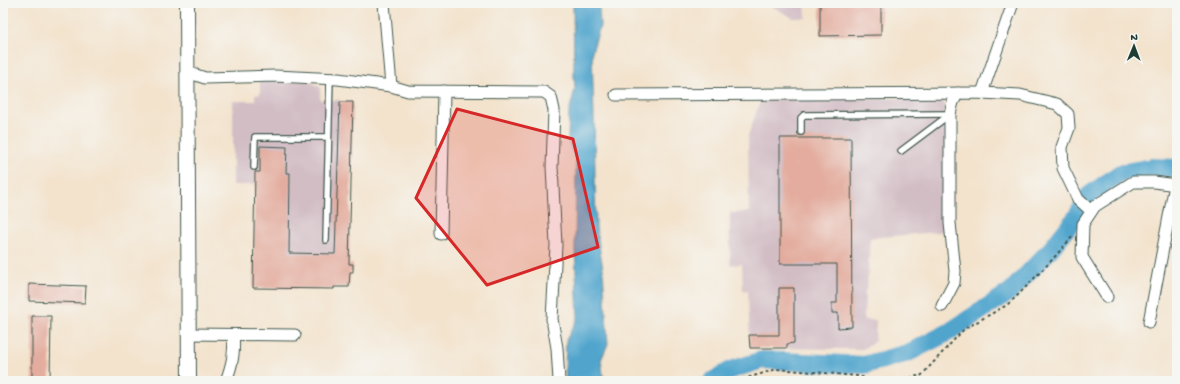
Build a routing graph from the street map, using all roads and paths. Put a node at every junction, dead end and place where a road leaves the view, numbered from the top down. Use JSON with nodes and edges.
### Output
{"nodes":[{"id":1,"x":187,"y":3,"type":"edge"},
{"id":2,"x":384,"y":3,"type":"edge"},
{"id":3,"x":1013,"y":3,"type":"edge"},
{"id":4,"x":187,"y":72,"type":"junction"},
{"id":5,"x":330,"y":79,"type":"junction"},
{"id":6,"x":391,"y":86,"type":"junction"},
{"id":7,"x":444,"y":91,"type":"junction"},
{"id":8,"x":958,"y":93,"type":"junction"},
{"id":9,"x":982,"y":93,"type":"junction"},
{"id":10,"x":616,"y":95,"type":"dead end"},
{"id":11,"x":950,"y":114,"type":"junction"},
{"id":12,"x":801,"y":132,"type":"dead end"},
{"id":13,"x":328,"y":138,"type":"junction"},
{"id":14,"x":901,"y":151,"type":"dead end"},
{"id":15,"x":254,"y":166,"type":"dead end"},
{"id":16,"x":1176,"y":185,"type":"edge"},
{"id":17,"x":1090,"y":209,"type":"junction"},
{"id":18,"x":1083,"y":224,"type":"junction"},
{"id":19,"x":441,"y":234,"type":"dead end"},
{"id":20,"x":326,"y":240,"type":"dead end"},
{"id":21,"x":1108,"y":297,"type":"dead end"},
{"id":22,"x":942,"y":306,"type":"dead end"},
{"id":23,"x":1149,"y":322,"type":"dead end"},
{"id":24,"x":188,"y":334,"type":"junction"},
{"id":25,"x":232,"y":335,"type":"junction"},
{"id":26,"x":295,"y":335,"type":"dead end"},
{"id":27,"x":189,"y":381,"type":"edge"},
{"id":28,"x":226,"y":381,"type":"edge"},
{"id":29,"x":559,"y":381,"type":"edge"},
{"id":30,"x":737,"y":381,"type":"edge"},
{"id":31,"x":873,"y":381,"type":"edge"},
{"id":32,"x":893,"y":381,"type":"edge"}],
"edges":[{"from":1,"to":4,"type":"street"},
{"from":2,"to":6,"type":"street"},
{"from":3,"to":9,"type":"street"},
{"from":4,"to":5,"type":"street"},
{"from":4,"to":24,"type":"street"},
{"from":5,"to":6,"type":"street"},
{"from":5,"to":13,"type":"lane"},
{"from":6,"to":7,"type":"street"},
{"from":7,"to":19,"type":"street"},
{"from":7,"to":29,"type":"street"},
{"from":8,"to":9,"type":"street"},
{"from":8,"to":10,"type":"street"},
{"from":8,"to":11,"type":"street"},
{"from":9,"to":17,"type":"street"},
{"from":11,"to":12,"type":"lane"},
{"from":11,"to":14,"type":"lane"},
{"from":11,"to":22,"type":"street"},
{"from":13,"to":15,"type":"lane"},
{"from":13,"to":20,"type":"lane"},
{"from":16,"to":17,"type":"street"},
{"from":16,"to":23,"type":"street"},
{"from":17,"to":18,"type":"street"},
{"from":18,"to":21,"type":"street"},
{"from":18,"to":32,"type":"path"},
{"from":24,"to":25,"type":"street"},
{"from":24,"to":27,"type":"street"},
{"from":25,"to":26,"type":"street"},
{"from":25,"to":28,"type":"street"},
{"from":30,"to":31,"type":"path"}]}
